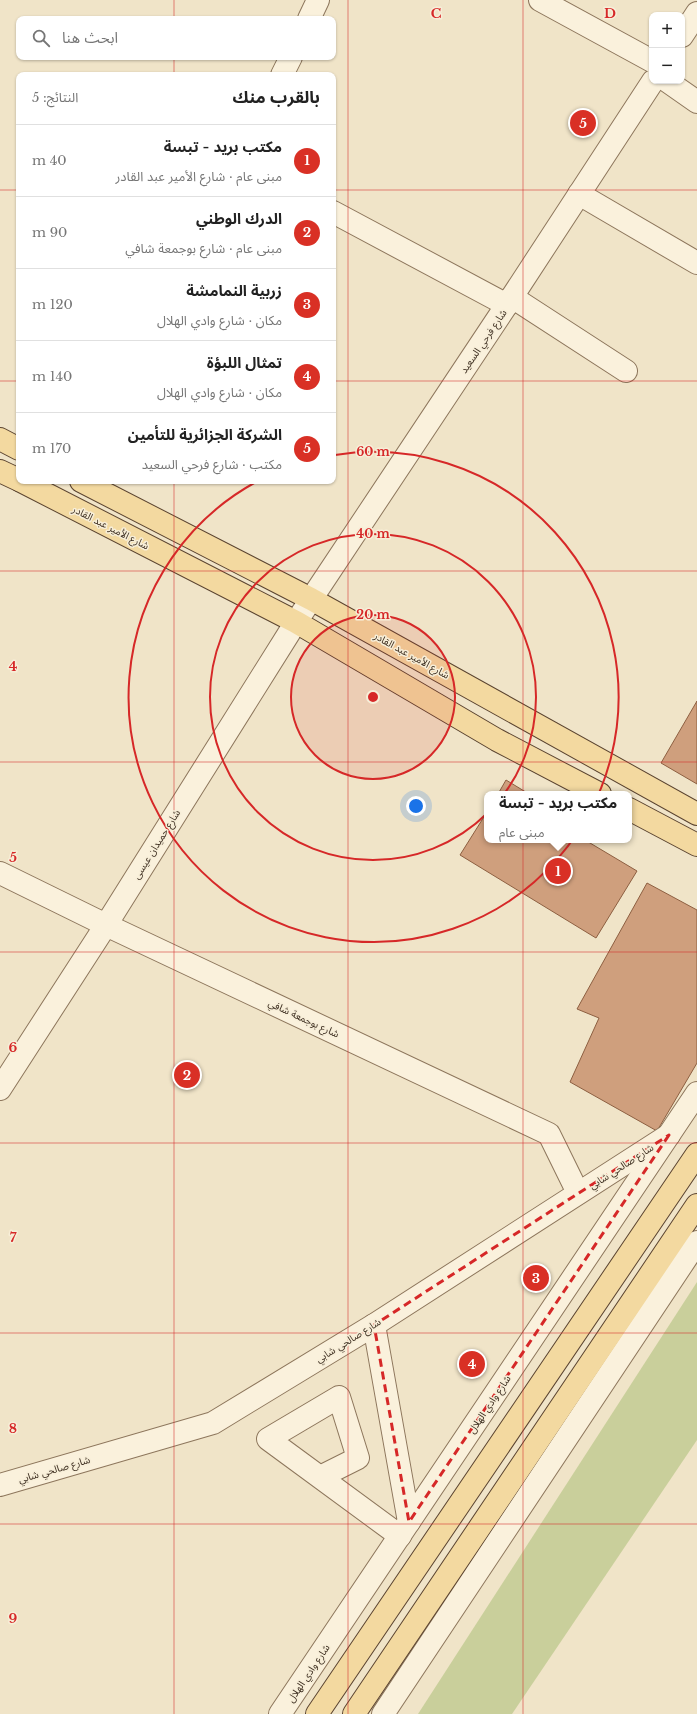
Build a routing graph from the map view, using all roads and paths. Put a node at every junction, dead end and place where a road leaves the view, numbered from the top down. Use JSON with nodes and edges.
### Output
{"nodes":[{"id":1,"x":318,"y":0,"type":"edge"},
{"id":2,"x":540,"y":0,"type":"edge"},
{"id":3,"x":697,"y":13,"type":"edge"},
{"id":4,"x":310,"y":16,"type":"edge"},
{"id":5,"x":685,"y":31,"type":"edge"},
{"id":6,"x":649,"y":59,"type":"edge"},
{"id":7,"x":290,"y":60,"type":"edge"},
{"id":8,"x":284,"y":72,"type":"edge"},
{"id":9,"x":651,"y":84,"type":"edge"},
{"id":10,"x":671,"y":84,"type":"edge"},
{"id":11,"x":697,"y":102,"type":"edge"},
{"id":12,"x":579,"y":194,"type":"junction"},
{"id":13,"x":336,"y":214,"type":"edge"},
{"id":14,"x":697,"y":263,"type":"edge"},
{"id":15,"x":510,"y":301,"type":"junction"},
{"id":16,"x":626,"y":371,"type":"dead end"},
{"id":17,"x":0,"y":440,"type":"edge"},
{"id":18,"x":16,"y":448,"type":"edge"},
{"id":19,"x":0,"y":470,"type":"edge"},
{"id":20,"x":16,"y":479,"type":"edge"},
{"id":21,"x":26,"y":484,"type":"edge"},
{"id":22,"x":88,"y":484,"type":"edge"},
{"id":23,"x":311,"y":599,"type":"junction"},
{"id":24,"x":296,"y":622,"type":"junction"},
{"id":25,"x":594,"y":791,"type":"edge"},
{"id":26,"x":632,"y":811,"type":"edge"},
{"id":27,"x":697,"y":814,"type":"edge"},
{"id":28,"x":697,"y":845,"type":"edge"},
{"id":29,"x":0,"y":873,"type":"edge"},
{"id":30,"x":106,"y":925,"type":"junction"},
{"id":31,"x":3,"y":1077,"type":"edge"},
{"id":32,"x":697,"y":1094,"type":"edge"},
{"id":33,"x":669,"y":1135,"type":"junction"},
{"id":34,"x":697,"y":1154,"type":"edge"},
{"id":35,"x":578,"y":1193,"type":"junction"},
{"id":36,"x":697,"y":1205,"type":"edge"},
{"id":37,"x":697,"y":1242,"type":"edge"},
{"id":38,"x":374,"y":1325,"type":"junction"},
{"id":39,"x":320,"y":1477,"type":"dead end"},
{"id":40,"x":0,"y":1485,"type":"edge"},
{"id":41,"x":405,"y":1529,"type":"junction"},
{"id":42,"x":280,"y":1714,"type":"edge"},
{"id":43,"x":317,"y":1714,"type":"edge"},
{"id":44,"x":354,"y":1714,"type":"edge"},
{"id":45,"x":383,"y":1714,"type":"edge"}],
"edges":[{"from":1,"to":4,"type":"street"},
{"from":2,"to":6,"type":"street"},
{"from":3,"to":5,"type":"street"},
{"from":7,"to":8,"type":"street"},
{"from":9,"to":12,"type":"street","name":"شارع فرحي السعيد"},
{"from":10,"to":11,"type":"street"},
{"from":12,"to":14,"type":"street"},
{"from":12,"to":15,"type":"street","name":"شارع فرحي السعيد"},
{"from":13,"to":15,"type":"street"},
{"from":15,"to":16,"type":"street"},
{"from":15,"to":23,"type":"street","name":"شارع فرحي السعيد"},
{"from":17,"to":18,"type":"main road"},
{"from":19,"to":20,"type":"main road","name":"شارع الأمير عبد القادر"},
{"from":21,"to":24,"type":"main road","name":"شارع الأمير عبد القادر"},
{"from":22,"to":23,"type":"main road","name":"شارع الأمير عبد القادر"},
{"from":23,"to":24,"type":"street","name":"شارع حميدان عيسى"},
{"from":23,"to":27,"type":"main road","name":"شارع الأمير عبد القادر"},
{"from":24,"to":25,"type":"main road","name":"شارع الأمير عبد القادر"},
{"from":24,"to":30,"type":"street","name":"شارع حميدان عيسى"},
{"from":26,"to":28,"type":"main road"},
{"from":29,"to":30,"type":"street","name":"شارع بوجمعة شافي"},
{"from":30,"to":31,"type":"street","name":"شارع حميدان عيسى"},
{"from":30,"to":35,"type":"street","name":"شارع بوجمعة شافي"},
{"from":32,"to":33,"type":"street","name":"شارع وادي الهلال"},
{"from":33,"to":35,"type":"street","name":"شارع صالحي شابي"},
{"from":33,"to":41,"type":"street","name":"شارع وادي الهلال"},
{"from":34,"to":43,"type":"main road"},
{"from":35,"to":38,"type":"street","name":"شارع صالحي شابي"},
{"from":36,"to":44,"type":"main road"},
{"from":37,"to":45,"type":"street"},
{"from":38,"to":40,"type":"street","name":"شارع صالحي شابي"},
{"from":38,"to":41,"type":"street"},
{"from":39,"to":41,"type":"street"},
{"from":41,"to":42,"type":"street","name":"شارع وادي الهلال"}]}
